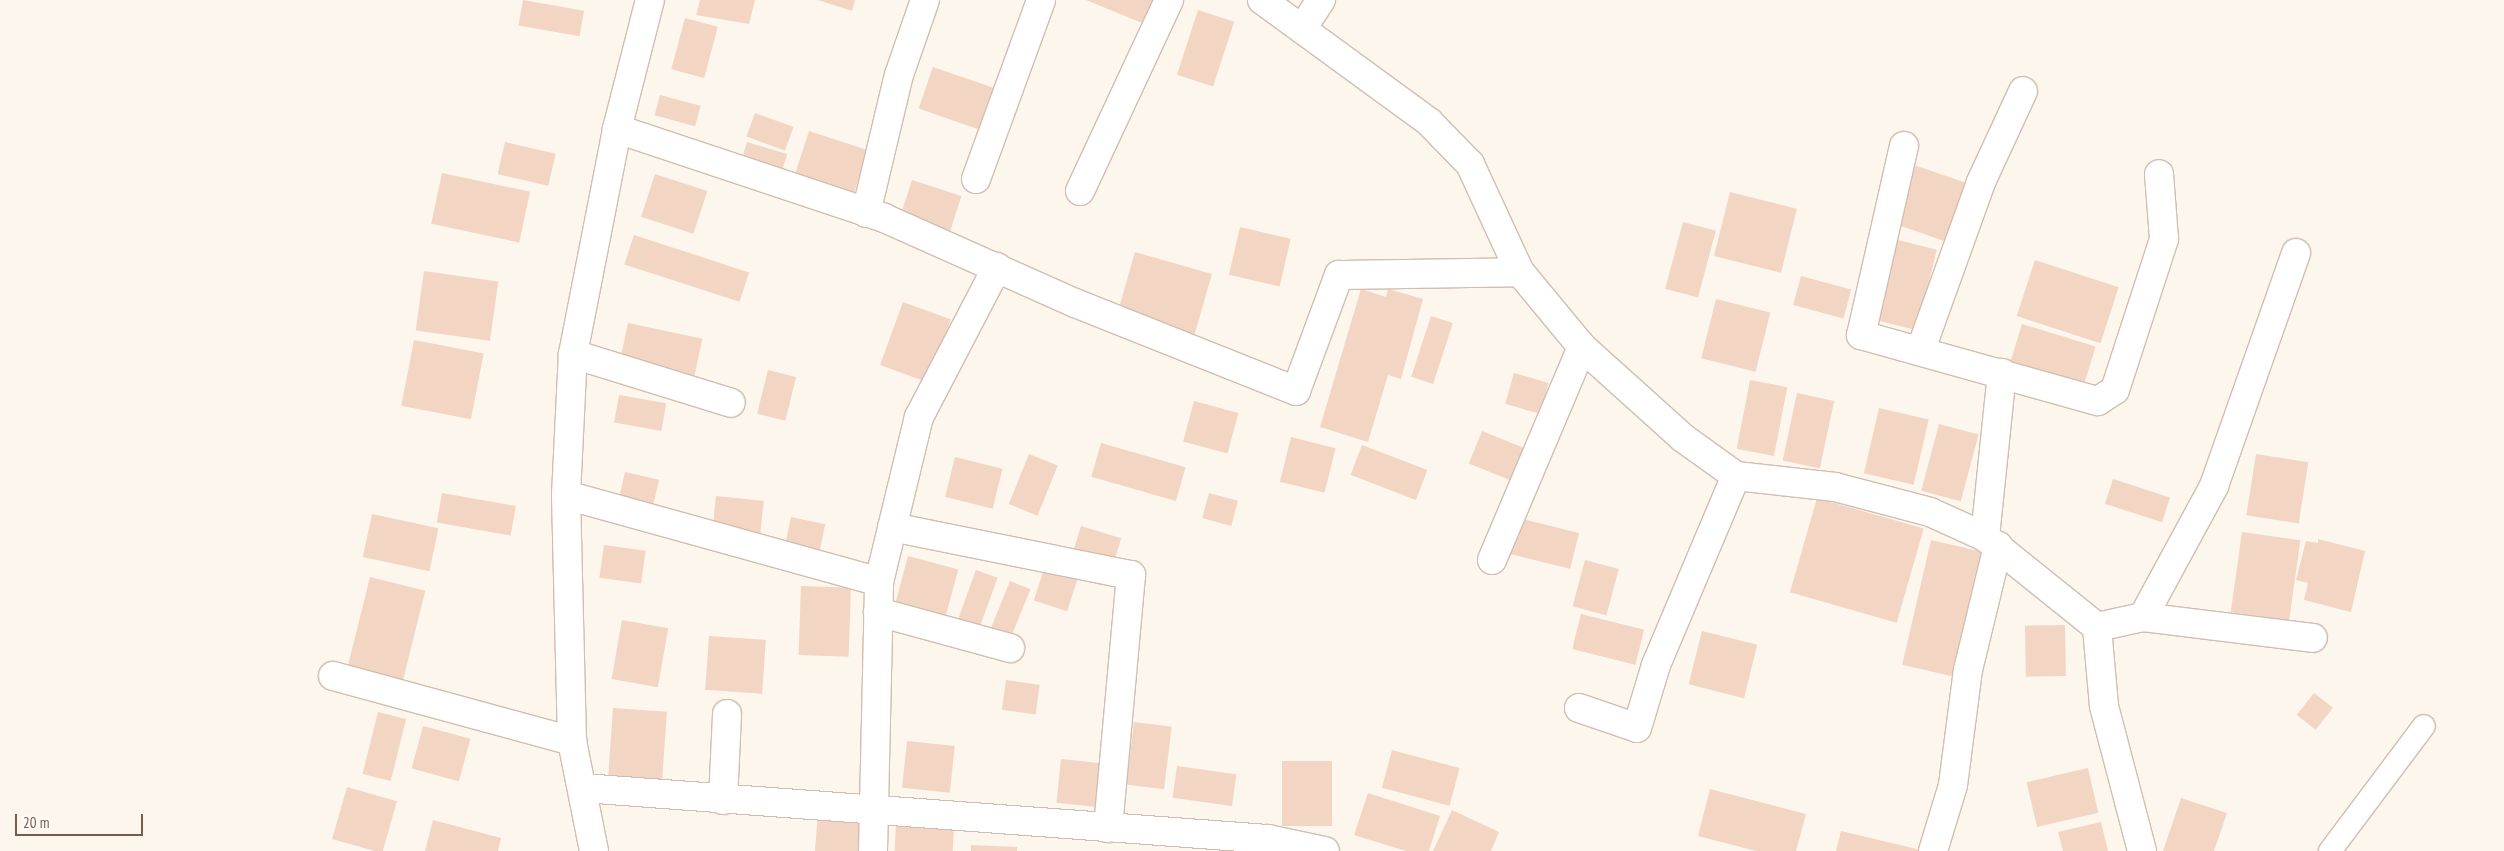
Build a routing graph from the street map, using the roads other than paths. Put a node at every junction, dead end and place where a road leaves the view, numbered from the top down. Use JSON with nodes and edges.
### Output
{"nodes":[{"id":1,"x":650,"y":0,"type":"edge"},
{"id":2,"x":925,"y":0,"type":"edge"},
{"id":3,"x":1041,"y":0,"type":"edge"},
{"id":4,"x":1170,"y":0,"type":"edge"},
{"id":5,"x":1262,"y":0,"type":"edge"},
{"id":6,"x":1320,"y":0,"type":"edge"},
{"id":7,"x":1302,"y":29,"type":"junction"},
{"id":8,"x":2023,"y":91,"type":"dead end"},
{"id":9,"x":617,"y":129,"type":"junction"},
{"id":10,"x":1904,"y":146,"type":"dead end"},
{"id":11,"x":2159,"y":174,"type":"dead end"},
{"id":12,"x":976,"y":179,"type":"dead end"},
{"id":13,"x":1080,"y":191,"type":"dead end"},
{"id":14,"x":866,"y":212,"type":"junction"},
{"id":15,"x":2296,"y":253,"type":"dead end"},
{"id":16,"x":997,"y":267,"type":"junction"},
{"id":17,"x":1520,"y":272,"type":"junction"},
{"id":18,"x":1582,"y":347,"type":"junction"},
{"id":19,"x":1921,"y":349,"type":"junction"},
{"id":20,"x":573,"y":354,"type":"junction"},
{"id":21,"x":2002,"y":373,"type":"junction"},
{"id":22,"x":731,"y":403,"type":"dead end"},
{"id":23,"x":1736,"y":476,"type":"junction"},
{"id":24,"x":566,"y":495,"type":"junction"},
{"id":25,"x":892,"y":527,"type":"junction"},
{"id":26,"x":1991,"y":541,"type":"junction"},
{"id":27,"x":1492,"y":560,"type":"dead end"},
{"id":28,"x":879,"y":582,"type":"junction"},
{"id":29,"x":878,"y":612,"type":"junction"},
{"id":30,"x":2143,"y":617,"type":"junction"},
{"id":31,"x":2097,"y":627,"type":"junction"},
{"id":32,"x":2313,"y":638,"type":"dead end"},
{"id":33,"x":1010,"y":648,"type":"dead end"},
{"id":34,"x":333,"y":676,"type":"dead end"},
{"id":35,"x":1579,"y":708,"type":"dead end"},
{"id":36,"x":727,"y":714,"type":"dead end"},
{"id":37,"x":2424,"y":726,"type":"dead end"},
{"id":38,"x":572,"y":741,"type":"junction"},
{"id":39,"x":583,"y":788,"type":"junction"},
{"id":40,"x":723,"y":800,"type":"junction"},
{"id":41,"x":873,"y":807,"type":"junction"},
{"id":42,"x":1108,"y":828,"type":"junction"},
{"id":43,"x":1267,"y":845,"type":"edge"},
{"id":44,"x":594,"y":851,"type":"edge"},
{"id":45,"x":873,"y":851,"type":"edge"},
{"id":46,"x":1325,"y":851,"type":"edge"},
{"id":47,"x":1933,"y":851,"type":"edge"},
{"id":48,"x":2142,"y":851,"type":"edge"},
{"id":49,"x":2330,"y":851,"type":"edge"}],
"edges":[{"from":1,"to":9,"type":"street"},
{"from":2,"to":14,"type":"street"},
{"from":3,"to":12,"type":"street"},
{"from":4,"to":13,"type":"street"},
{"from":5,"to":7,"type":"street"},
{"from":6,"to":7,"type":"street"},
{"from":7,"to":17,"type":"street"},
{"from":8,"to":19,"type":"street"},
{"from":9,"to":14,"type":"street"},
{"from":9,"to":20,"type":"street"},
{"from":10,"to":19,"type":"street"},
{"from":11,"to":21,"type":"street"},
{"from":14,"to":16,"type":"street"},
{"from":15,"to":30,"type":"street"},
{"from":16,"to":17,"type":"street"},
{"from":16,"to":25,"type":"street"},
{"from":17,"to":18,"type":"street"},
{"from":18,"to":23,"type":"street"},
{"from":18,"to":27,"type":"street"},
{"from":19,"to":21,"type":"street"},
{"from":20,"to":22,"type":"street"},
{"from":20,"to":24,"type":"street"},
{"from":21,"to":26,"type":"street"},
{"from":23,"to":26,"type":"street"},
{"from":23,"to":35,"type":"street"},
{"from":24,"to":28,"type":"street"},
{"from":24,"to":38,"type":"street"},
{"from":25,"to":28,"type":"street"},
{"from":25,"to":42,"type":"street"},
{"from":26,"to":31,"type":"street"},
{"from":26,"to":47,"type":"street"},
{"from":28,"to":29,"type":"street"},
{"from":29,"to":33,"type":"street"},
{"from":29,"to":41,"type":"street"},
{"from":30,"to":31,"type":"street"},
{"from":30,"to":32,"type":"street"},
{"from":31,"to":48,"type":"street"},
{"from":34,"to":38,"type":"street"},
{"from":36,"to":40,"type":"street"},
{"from":37,"to":49,"type":"lane"},
{"from":38,"to":39,"type":"street"},
{"from":39,"to":40,"type":"street"},
{"from":39,"to":44,"type":"street"},
{"from":40,"to":41,"type":"street"},
{"from":41,"to":42,"type":"street"},
{"from":41,"to":45,"type":"street"},
{"from":42,"to":43,"type":"street"},
{"from":43,"to":46,"type":"street"}]}
